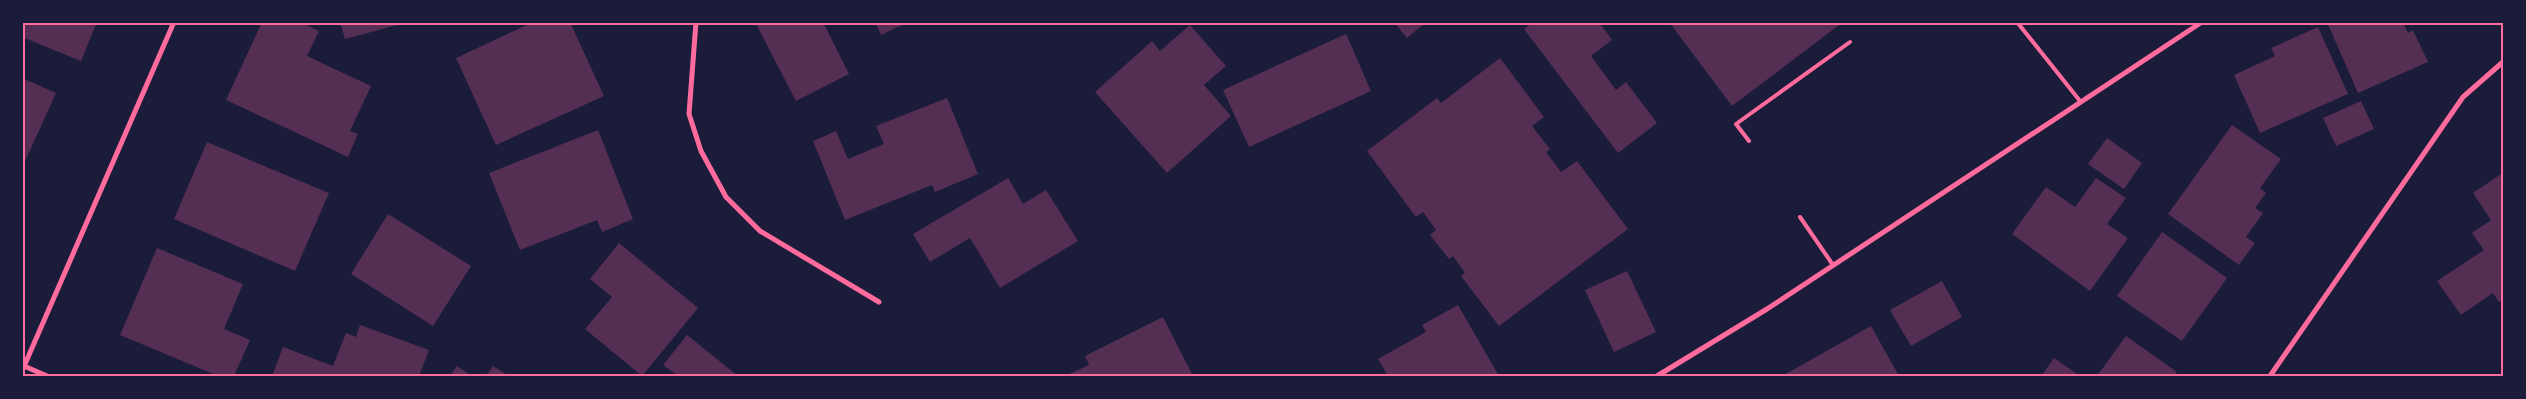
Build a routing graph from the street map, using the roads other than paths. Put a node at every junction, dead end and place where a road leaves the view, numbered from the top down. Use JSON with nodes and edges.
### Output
{"nodes":[{"id":1,"x":174,"y":22,"type":"edge"},
{"id":2,"x":696,"y":22,"type":"edge"},
{"id":3,"x":2017,"y":22,"type":"edge"},
{"id":4,"x":2202,"y":22,"type":"edge"},
{"id":5,"x":1850,"y":42,"type":"dead end"},
{"id":6,"x":2504,"y":61,"type":"edge"},
{"id":7,"x":2080,"y":101,"type":"junction"},
{"id":8,"x":1749,"y":141,"type":"dead end"},
{"id":9,"x":1800,"y":217,"type":"dead end"},
{"id":10,"x":1833,"y":265,"type":"junction"},
{"id":11,"x":879,"y":302,"type":"dead end"},
{"id":12,"x":24,"y":369,"type":"edge"},
{"id":13,"x":47,"y":376,"type":"edge"},
{"id":14,"x":1657,"y":376,"type":"edge"},
{"id":15,"x":2270,"y":376,"type":"edge"}],
"edges":[{"from":1,"to":12,"type":"street"},
{"from":2,"to":11,"type":"street"},
{"from":3,"to":7,"type":"lane"},
{"from":4,"to":7,"type":"street"},
{"from":5,"to":8,"type":"lane"},
{"from":6,"to":15,"type":"street"},
{"from":7,"to":10,"type":"street"},
{"from":9,"to":10,"type":"lane"},
{"from":10,"to":14,"type":"street"},
{"from":12,"to":13,"type":"street"}]}
